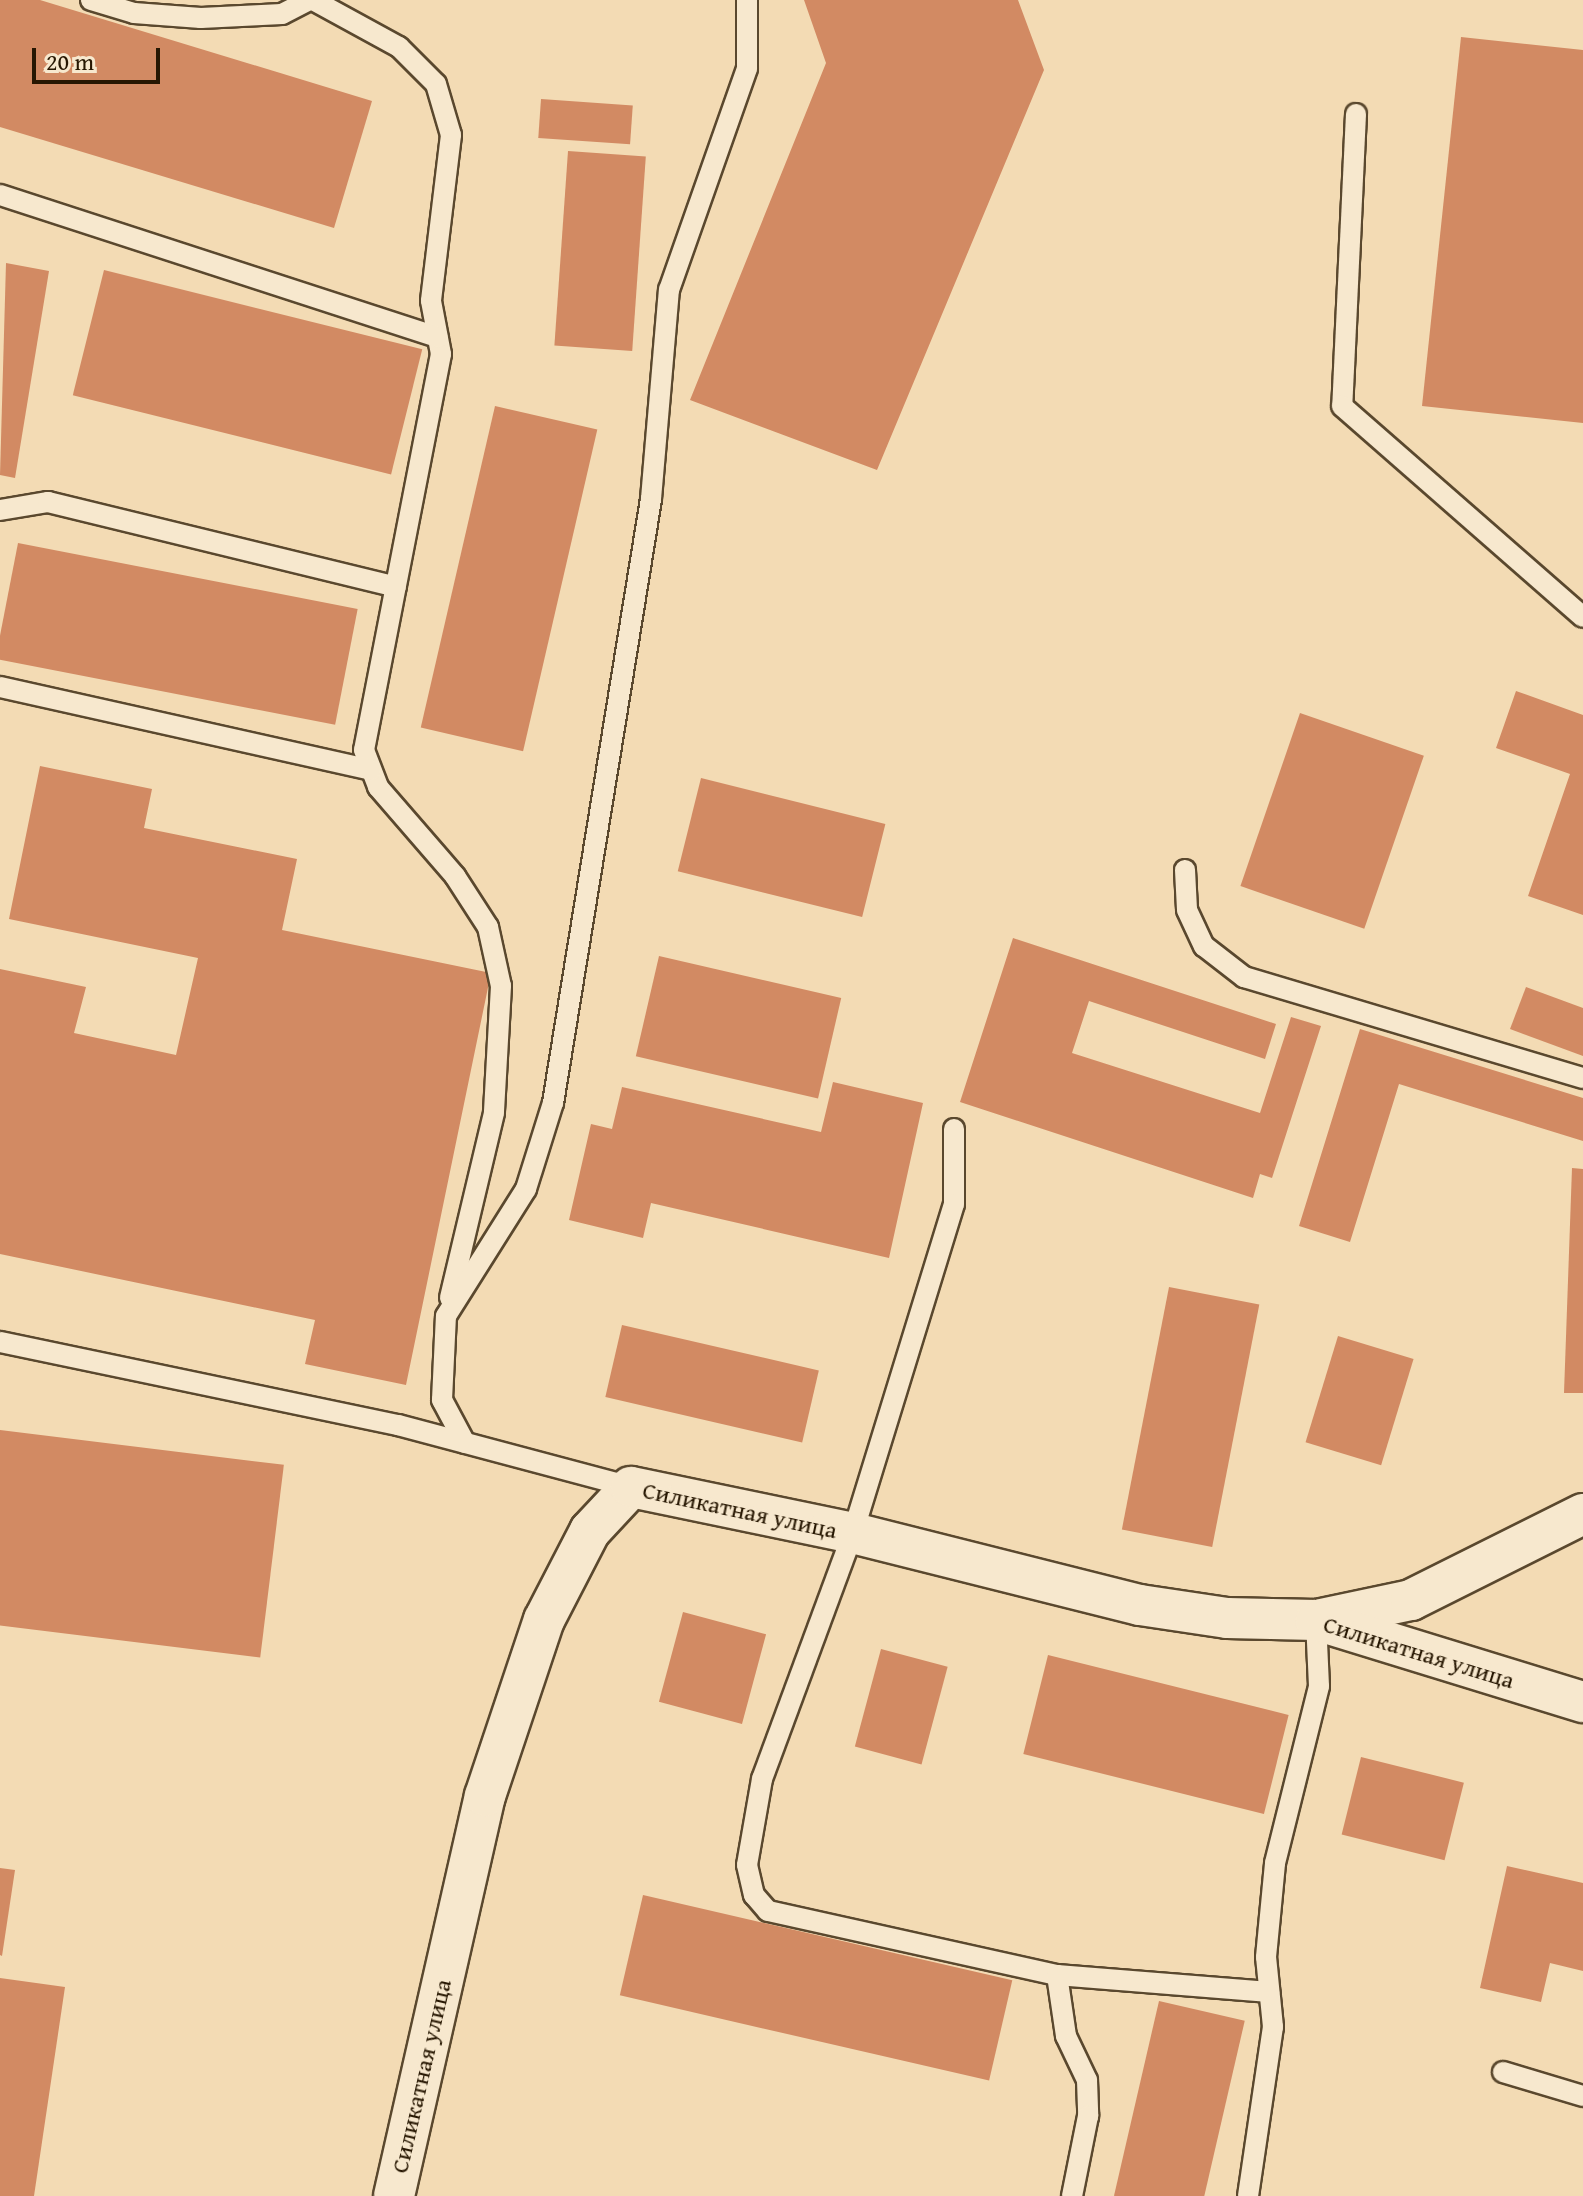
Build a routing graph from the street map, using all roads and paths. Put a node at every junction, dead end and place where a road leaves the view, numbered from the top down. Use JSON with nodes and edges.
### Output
{"nodes":[{"id":1,"x":91,"y":0,"type":"edge"},
{"id":2,"x":312,"y":0,"type":"edge"},
{"id":3,"x":747,"y":0,"type":"edge"},
{"id":4,"x":1356,"y":114,"type":"dead end"},
{"id":5,"x":0,"y":195,"type":"edge"},
{"id":6,"x":438,"y":337,"type":"junction"},
{"id":7,"x":0,"y":510,"type":"edge"},
{"id":8,"x":396,"y":587,"type":"junction"},
{"id":9,"x":1583,"y":617,"type":"edge"},
{"id":10,"x":0,"y":687,"type":"edge"},
{"id":11,"x":371,"y":770,"type":"junction"},
{"id":12,"x":1185,"y":870,"type":"dead end"},
{"id":13,"x":1583,"y":1078,"type":"edge"},
{"id":14,"x":954,"y":1129,"type":"dead end"},
{"id":15,"x":446,"y":1316,"type":"junction"},
{"id":16,"x":0,"y":1342,"type":"edge"},
{"id":17,"x":465,"y":1443,"type":"junction"},
{"id":18,"x":631,"y":1487,"type":"junction"},
{"id":19,"x":1583,"y":1514,"type":"edge"},
{"id":20,"x":853,"y":1533,"type":"junction"},
{"id":21,"x":1316,"y":1620,"type":"junction"},
{"id":22,"x":1583,"y":1702,"type":"edge"},
{"id":23,"x":1057,"y":1975,"type":"junction"},
{"id":24,"x":1269,"y":1992,"type":"junction"},
{"id":25,"x":1503,"y":2072,"type":"dead end"},
{"id":26,"x":1583,"y":2096,"type":"edge"},
{"id":27,"x":394,"y":2196,"type":"edge"},
{"id":28,"x":1072,"y":2196,"type":"edge"},
{"id":29,"x":1248,"y":2196,"type":"edge"}],
"edges":[{"from":1,"to":2,"type":"lane"},
{"from":2,"to":6,"type":"lane"},
{"from":3,"to":15,"type":"lane"},
{"from":4,"to":9,"type":"lane"},
{"from":5,"to":6,"type":"lane"},
{"from":6,"to":8,"type":"lane"},
{"from":7,"to":8,"type":"lane"},
{"from":8,"to":11,"type":"lane"},
{"from":10,"to":11,"type":"lane"},
{"from":11,"to":15,"type":"lane"},
{"from":12,"to":13,"type":"lane"},
{"from":14,"to":20,"type":"lane"},
{"from":15,"to":17,"type":"lane"},
{"from":16,"to":17,"type":"lane"},
{"from":17,"to":18,"type":"lane"},
{"from":18,"to":20,"type":"street","name":"Силикатная улица"},
{"from":18,"to":27,"type":"street","name":"Силикатная улица"},
{"from":19,"to":21,"type":"street"},
{"from":20,"to":21,"type":"street","name":"Силикатная улица"},
{"from":20,"to":23,"type":"lane"},
{"from":21,"to":22,"type":"street","name":"Силикатная улица"},
{"from":21,"to":24,"type":"lane"},
{"from":23,"to":24,"type":"lane"},
{"from":23,"to":28,"type":"lane"},
{"from":24,"to":29,"type":"lane"},
{"from":25,"to":26,"type":"lane"}]}
